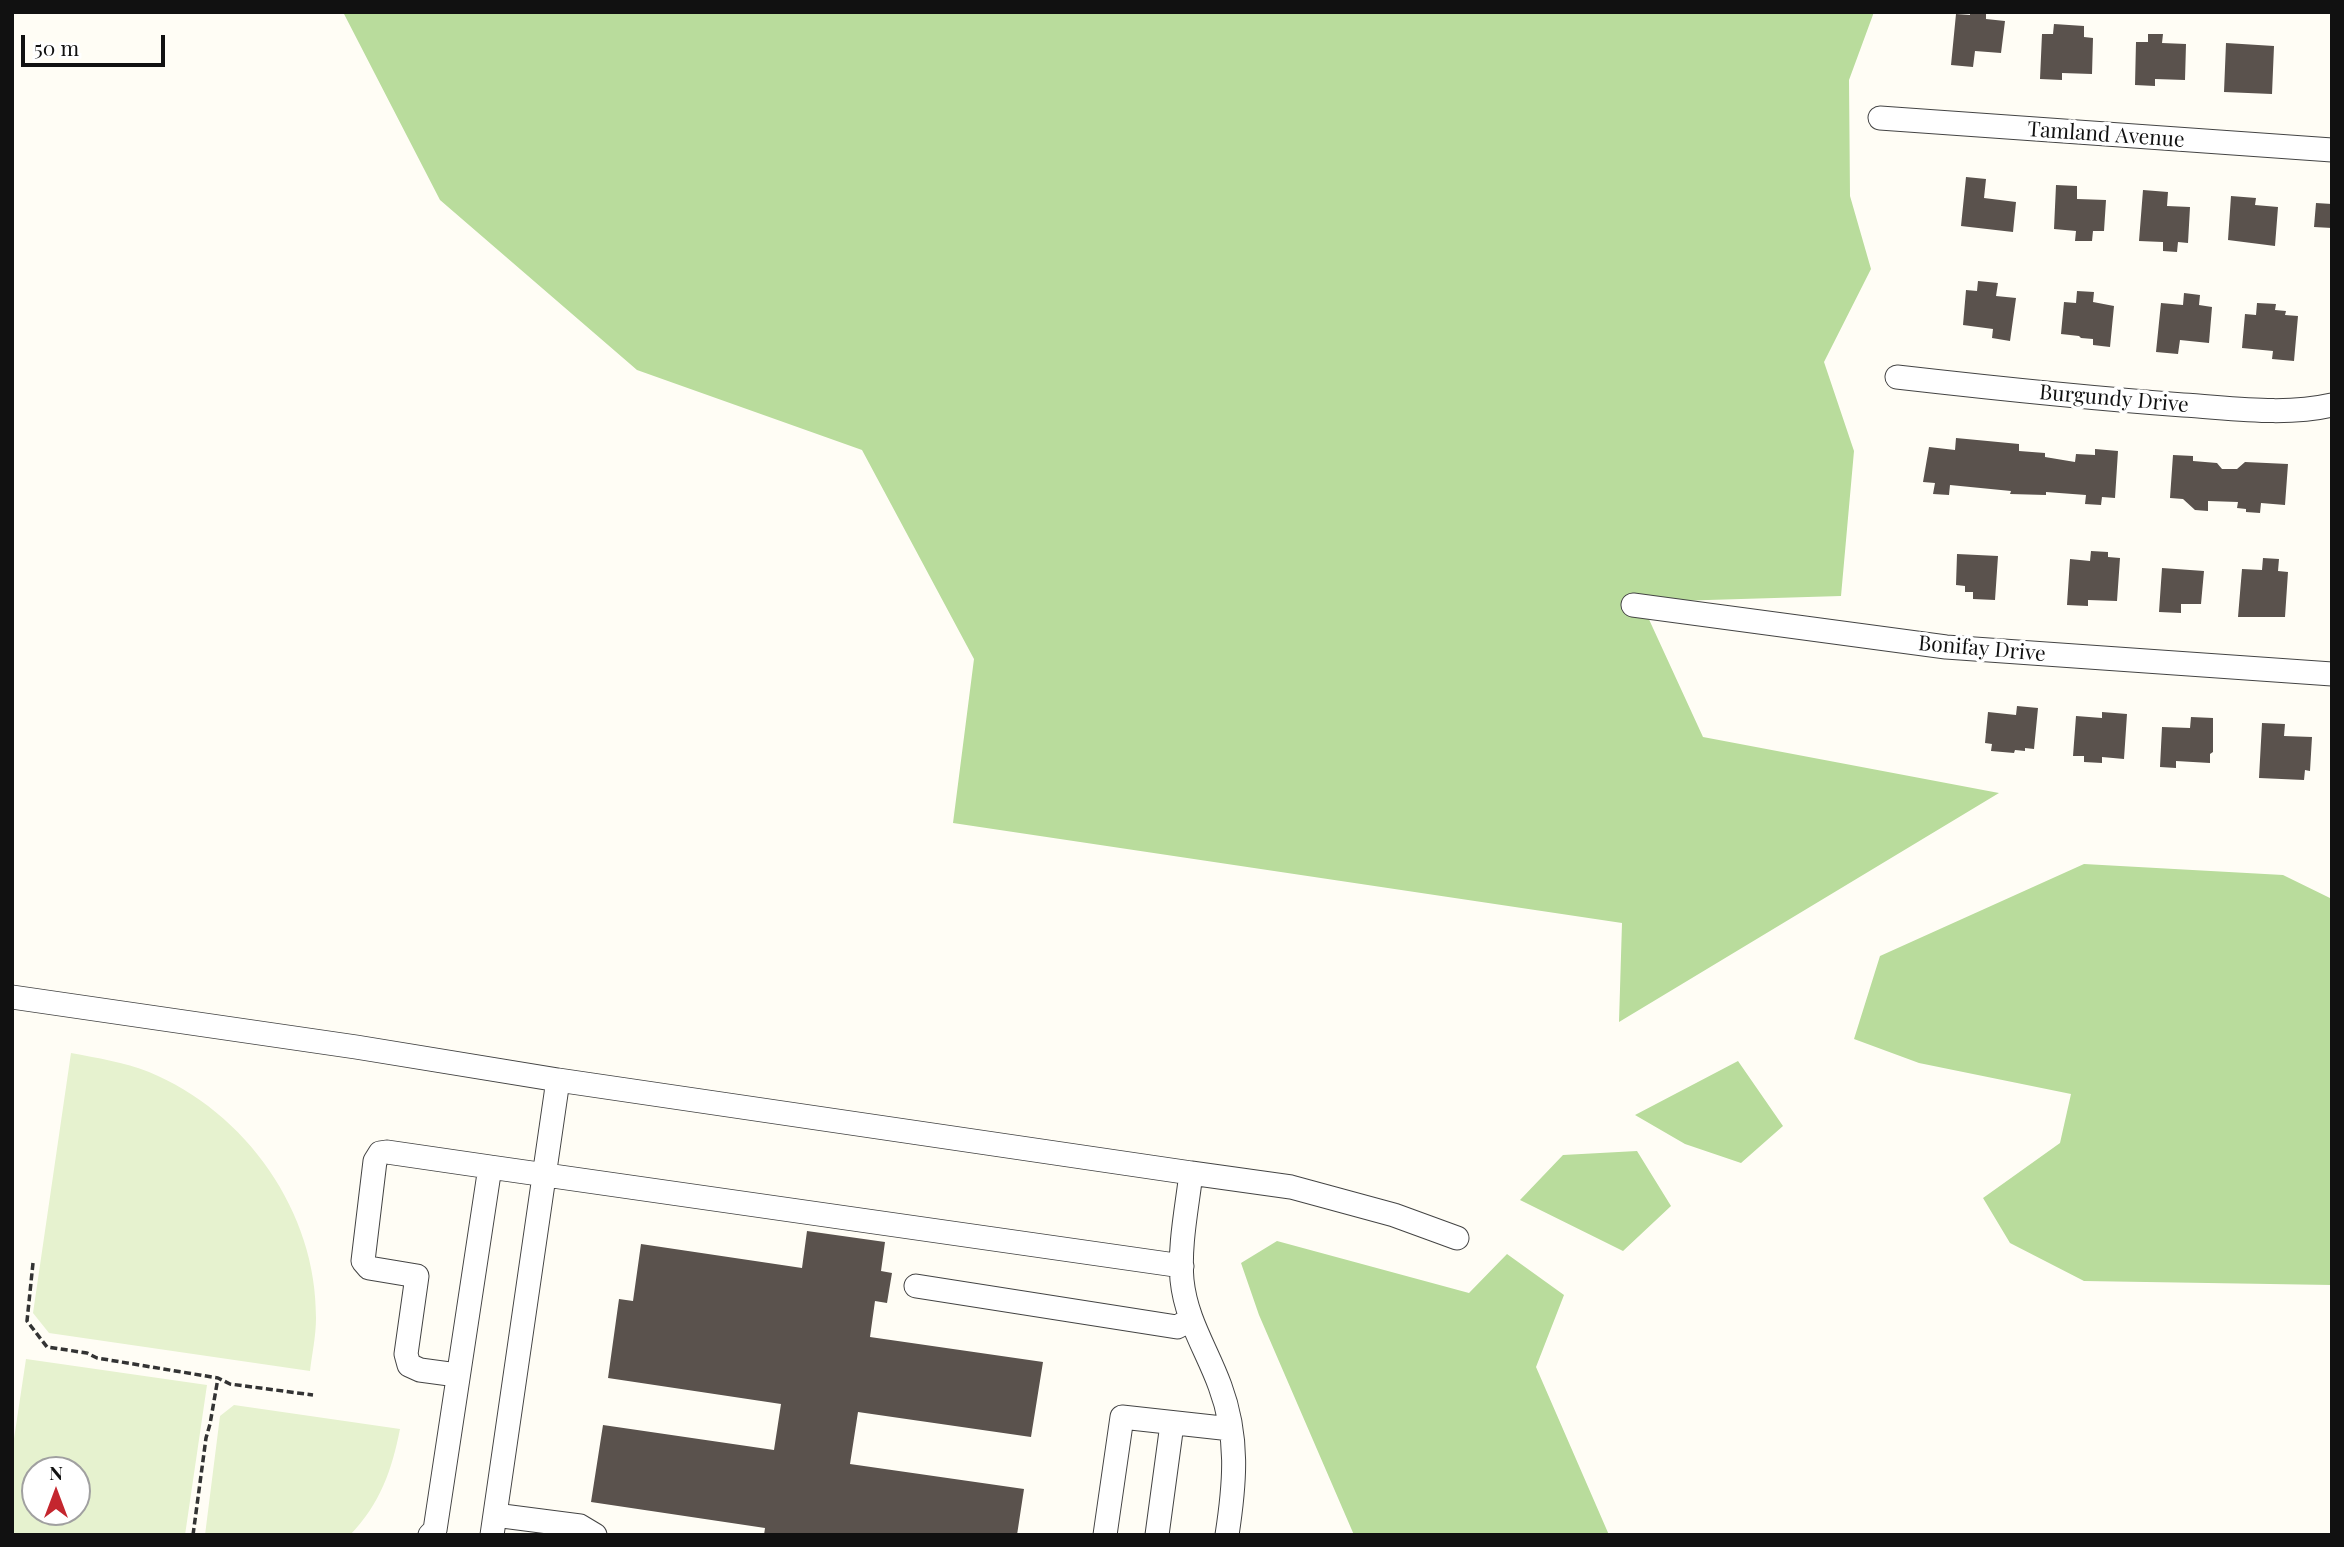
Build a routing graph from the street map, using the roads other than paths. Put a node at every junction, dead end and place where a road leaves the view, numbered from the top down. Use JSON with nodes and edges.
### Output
{"nodes":[{"id":1,"x":1880,"y":118,"type":"dead end"},
{"id":2,"x":2332,"y":150,"type":"edge"},
{"id":3,"x":1897,"y":377,"type":"dead end"},
{"id":4,"x":2332,"y":405,"type":"edge"},
{"id":5,"x":1633,"y":605,"type":"dead end"},
{"id":6,"x":2332,"y":674,"type":"edge"},
{"id":7,"x":12,"y":997,"type":"edge"},
{"id":8,"x":558,"y":1080,"type":"junction"},
{"id":9,"x":490,"y":1167,"type":"junction"},
{"id":10,"x":1191,"y":1173,"type":"junction"},
{"id":11,"x":545,"y":1176,"type":"junction"},
{"id":12,"x":1457,"y":1238,"type":"dead end"},
{"id":13,"x":1182,"y":1266,"type":"junction"},
{"id":14,"x":916,"y":1286,"type":"dead end"},
{"id":15,"x":1190,"y":1320,"type":"junction"},
{"id":16,"x":457,"y":1375,"type":"junction"},
{"id":17,"x":1172,"y":1424,"type":"junction"},
{"id":18,"x":1231,"y":1429,"type":"junction"},
{"id":19,"x":494,"y":1525,"type":"edge"},
{"id":20,"x":430,"y":1535,"type":"edge"},
{"id":21,"x":595,"y":1535,"type":"edge"},
{"id":22,"x":1105,"y":1535,"type":"edge"},
{"id":23,"x":1157,"y":1535,"type":"edge"},
{"id":24,"x":1227,"y":1535,"type":"edge"}],
"edges":[{"from":1,"to":2,"type":"street","name":"Tamland Avenue"},
{"from":3,"to":4,"type":"street","name":"Burgundy Drive"},
{"from":5,"to":6,"type":"street","name":"Bonifay Drive"},
{"from":7,"to":8,"type":"street"},
{"from":8,"to":10,"type":"street"},
{"from":8,"to":11,"type":"street"},
{"from":9,"to":11,"type":"street"},
{"from":9,"to":16,"type":"street"},
{"from":9,"to":16,"type":"street"},
{"from":10,"to":12,"type":"street"},
{"from":10,"to":13,"type":"street"},
{"from":11,"to":13,"type":"street"},
{"from":11,"to":19,"type":"street"},
{"from":13,"to":15,"type":"street"},
{"from":14,"to":15,"type":"street"},
{"from":15,"to":18,"type":"street"},
{"from":16,"to":20,"type":"street"},
{"from":17,"to":18,"type":"street"},
{"from":17,"to":22,"type":"street"},
{"from":17,"to":23,"type":"street"},
{"from":18,"to":24,"type":"street"},
{"from":19,"to":21,"type":"street"}]}
